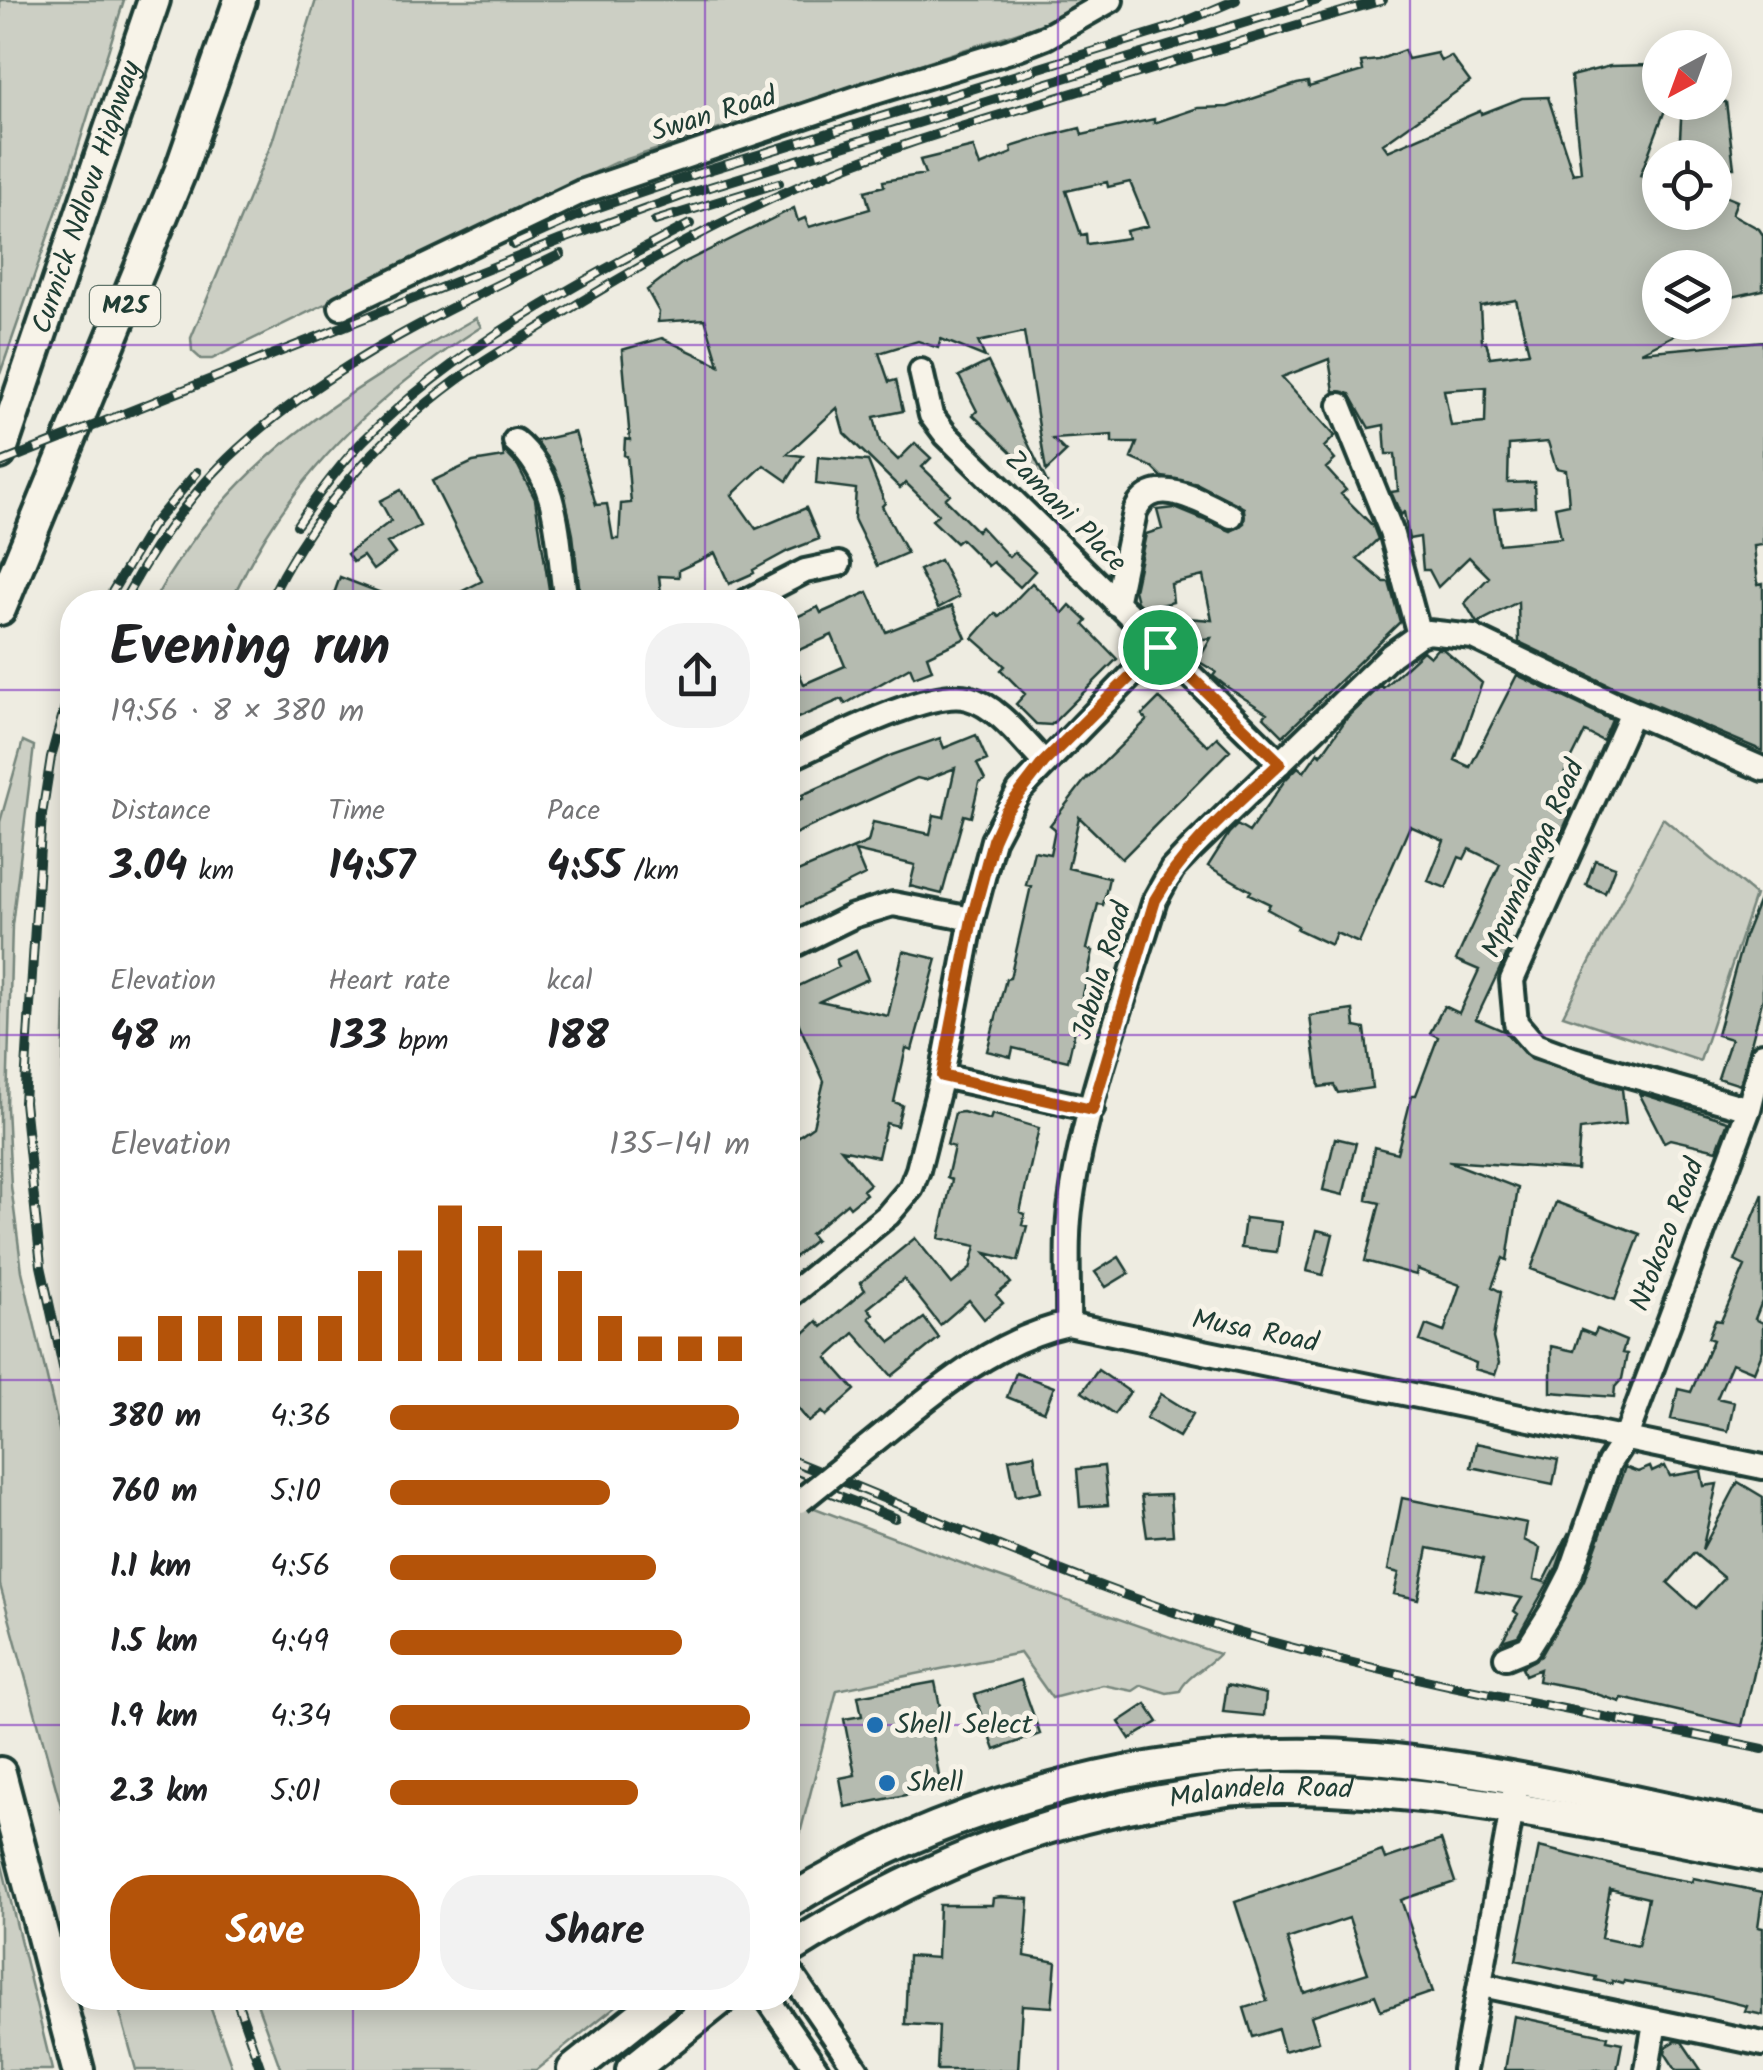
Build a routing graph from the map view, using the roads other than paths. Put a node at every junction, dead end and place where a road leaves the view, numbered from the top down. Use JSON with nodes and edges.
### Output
{"nodes":[{"id":1,"x":154,"y":0,"type":"edge"},
{"id":2,"x":240,"y":0,"type":"edge"},
{"id":3,"x":1112,"y":0,"type":"edge"},
{"id":4,"x":341,"y":307,"type":"dead end"},
{"id":5,"x":921,"y":370,"type":"dead end"},
{"id":6,"x":1340,"y":405,"type":"dead end"},
{"id":7,"x":515,"y":442,"type":"dead end"},
{"id":8,"x":0,"y":453,"type":"edge"},
{"id":9,"x":1231,"y":516,"type":"dead end"},
{"id":10,"x":839,"y":564,"type":"dead end"},
{"id":11,"x":564,"y":590,"type":"edge"},
{"id":12,"x":769,"y":590,"type":"edge"},
{"id":13,"x":1116,"y":604,"type":"junction"},
{"id":14,"x":0,"y":609,"type":"edge"},
{"id":15,"x":1418,"y":634,"type":"junction"},
{"id":16,"x":1160,"y":647,"type":"junction"},
{"id":17,"x":1632,"y":713,"type":"junction"},
{"id":18,"x":800,"y":754,"type":"edge"},
{"id":19,"x":1044,"y":762,"type":"junction"},
{"id":20,"x":1280,"y":763,"type":"junction"},
{"id":21,"x":1763,"y":769,"type":"edge"},
{"id":22,"x":972,"y":919,"type":"junction"},
{"id":23,"x":800,"y":942,"type":"edge"},
{"id":24,"x":1763,"y":1054,"type":"edge"},
{"id":25,"x":942,"y":1076,"type":"junction"},
{"id":26,"x":1748,"y":1109,"type":"junction"},
{"id":27,"x":1092,"y":1110,"type":"junction"},
{"id":28,"x":800,"y":1287,"type":"edge"},
{"id":29,"x":1068,"y":1324,"type":"junction"},
{"id":30,"x":1626,"y":1437,"type":"junction"},
{"id":31,"x":1763,"y":1467,"type":"edge"},
{"id":32,"x":800,"y":1501,"type":"edge"},
{"id":33,"x":1506,"y":1657,"type":"dead end"},
{"id":34,"x":0,"y":1774,"type":"edge"},
{"id":35,"x":1514,"y":1794,"type":"junction"},
{"id":36,"x":1763,"y":1829,"type":"edge"},
{"id":37,"x":1763,"y":1856,"type":"edge"},
{"id":38,"x":800,"y":1895,"type":"edge"},
{"id":39,"x":800,"y":1943,"type":"edge"},
{"id":40,"x":1482,"y":1986,"type":"junction"},
{"id":41,"x":800,"y":1987,"type":"edge"},
{"id":42,"x":60,"y":2002,"type":"edge"},
{"id":43,"x":62,"y":2010,"type":"edge"},
{"id":44,"x":648,"y":2010,"type":"edge"},
{"id":45,"x":707,"y":2010,"type":"edge"},
{"id":46,"x":775,"y":2010,"type":"edge"},
{"id":47,"x":1655,"y":2022,"type":"junction"},
{"id":48,"x":1763,"y":2044,"type":"edge"},
{"id":49,"x":78,"y":2070,"type":"edge"},
{"id":50,"x":573,"y":2070,"type":"edge"},
{"id":51,"x":632,"y":2070,"type":"edge"},
{"id":52,"x":817,"y":2070,"type":"edge"},
{"id":53,"x":857,"y":2070,"type":"edge"},
{"id":54,"x":1464,"y":2070,"type":"edge"},
{"id":55,"x":1647,"y":2070,"type":"edge"}],
"edges":[{"from":1,"to":8,"type":"main road","name":"Curnick Ndlovu Highway","number":"M25"},
{"from":2,"to":14,"type":"main road","number":"M25"},
{"from":3,"to":4,"type":"street","name":"Swan Road"},
{"from":5,"to":13,"type":"street","name":"Zamani Place"},
{"from":6,"to":15,"type":"street"},
{"from":7,"to":11,"type":"street"},
{"from":9,"to":13,"type":"street"},
{"from":10,"to":12,"type":"street"},
{"from":13,"to":16,"type":"street","name":"Zamani Place"},
{"from":15,"to":17,"type":"street"},
{"from":15,"to":20,"type":"street","name":"Jabula Road"},
{"from":16,"to":19,"type":"street"},
{"from":16,"to":20,"type":"street","name":"Zamani Place"},
{"from":17,"to":21,"type":"street"},
{"from":17,"to":26,"type":"street","name":"Mpumalanga Road"},
{"from":18,"to":19,"type":"street"},
{"from":19,"to":22,"type":"street"},
{"from":20,"to":27,"type":"street","name":"Jabula Road"},
{"from":22,"to":23,"type":"street"},
{"from":22,"to":25,"type":"street"},
{"from":24,"to":26,"type":"street","name":"Ntokozo Road"},
{"from":25,"to":27,"type":"street"},
{"from":25,"to":28,"type":"street"},
{"from":26,"to":30,"type":"street","name":"Ntokozo Road"},
{"from":27,"to":29,"type":"street","name":"Jabula Road"},
{"from":29,"to":30,"type":"street","name":"Musa Road"},
{"from":29,"to":32,"type":"street","name":"Musa Road","bridge":true},
{"from":30,"to":31,"type":"street","name":"Musa Road"},
{"from":30,"to":33,"type":"street","name":"Ntokozo Road"},
{"from":34,"to":42,"type":"main road"},
{"from":35,"to":36,"type":"main road","name":"Malandela Road"},
{"from":35,"to":37,"type":"main road","name":"Malandela Road"},
{"from":35,"to":38,"type":"main road","name":"Malandela Road"},
{"from":35,"to":39,"type":"main road","name":"Malandela Road"},
{"from":35,"to":40,"type":"street"},
{"from":40,"to":47,"type":"street"},
{"from":40,"to":54,"type":"street"},
{"from":41,"to":53,"type":"street"},
{"from":43,"to":49,"type":"main road"},
{"from":44,"to":50,"type":"main road"},
{"from":45,"to":51,"type":"main road"},
{"from":46,"to":52,"type":"street"},
{"from":47,"to":48,"type":"street"},
{"from":47,"to":55,"type":"street"}]}
